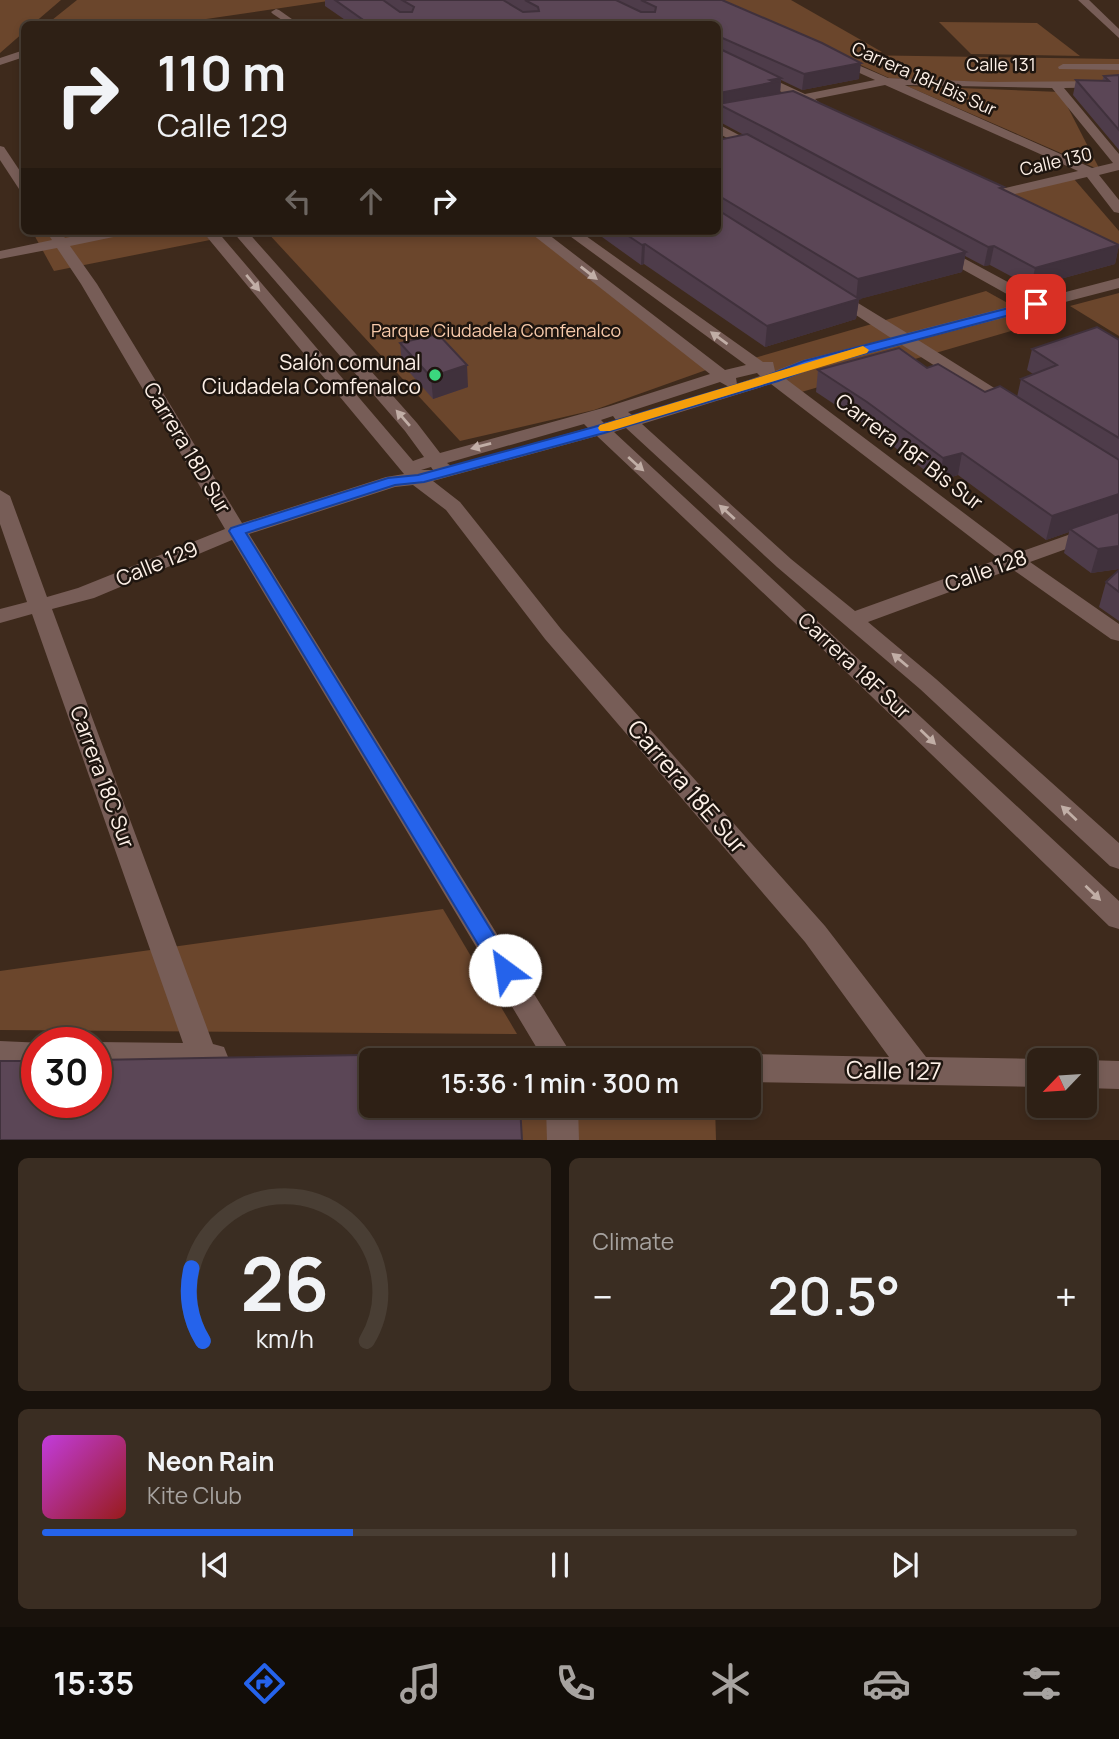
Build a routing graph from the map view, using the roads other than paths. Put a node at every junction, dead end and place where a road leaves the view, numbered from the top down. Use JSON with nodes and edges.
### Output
{"nodes":[{"id":1,"x":1083,"y":0,"type":"edge"},
{"id":2,"x":276,"y":12,"type":"dead end"},
{"id":3,"x":290,"y":21,"type":"edge"},
{"id":4,"x":1119,"y":35,"type":"edge"},
{"id":5,"x":21,"y":54,"type":"edge"},
{"id":6,"x":827,"y":54,"type":"edge"},
{"id":7,"x":721,"y":58,"type":"edge"},
{"id":8,"x":0,"y":62,"type":"edge"},
{"id":9,"x":1119,"y":67,"type":"edge"},
{"id":10,"x":887,"y":81,"type":"junction"},
{"id":11,"x":1055,"y":84,"type":"junction"},
{"id":12,"x":1079,"y":84,"type":"junction"},
{"id":13,"x":1119,"y":84,"type":"edge"},
{"id":14,"x":803,"y":98,"type":"junction"},
{"id":15,"x":778,"y":103,"type":"edge"},
{"id":16,"x":828,"y":110,"type":"edge"},
{"id":17,"x":721,"y":130,"type":"edge"},
{"id":18,"x":0,"y":150,"type":"edge"},
{"id":19,"x":766,"y":155,"type":"edge"},
{"id":20,"x":1119,"y":164,"type":"edge"},
{"id":21,"x":1090,"y":172,"type":"junction"},
{"id":22,"x":21,"y":182,"type":"edge"},
{"id":23,"x":1025,"y":204,"type":"edge"},
{"id":24,"x":1119,"y":209,"type":"edge"},
{"id":25,"x":78,"y":235,"type":"edge"},
{"id":26,"x":212,"y":235,"type":"edge"},
{"id":27,"x":243,"y":235,"type":"edge"},
{"id":28,"x":540,"y":235,"type":"edge"},
{"id":29,"x":576,"y":235,"type":"edge"},
{"id":30,"x":56,"y":237,"type":"edge"},
{"id":31,"x":926,"y":243,"type":"edge"},
{"id":32,"x":0,"y":255,"type":"edge"},
{"id":33,"x":1119,"y":284,"type":"edge"},
{"id":34,"x":823,"y":288,"type":"edge"},
{"id":35,"x":1036,"y":304,"type":"junction"},
{"id":36,"x":904,"y":339,"type":"junction"},
{"id":37,"x":766,"y":372,"type":"junction"},
{"id":38,"x":722,"y":376,"type":"junction"},
{"id":39,"x":737,"y":388,"type":"junction"},
{"id":40,"x":623,"y":416,"type":"junction"},
{"id":41,"x":1029,"y":418,"type":"edge"},
{"id":42,"x":593,"y":424,"type":"junction"},
{"id":43,"x":439,"y":466,"type":"junction"},
{"id":44,"x":407,"y":476,"type":"junction"},
{"id":45,"x":0,"y":496,"type":"edge"},
{"id":46,"x":453,"y":506,"type":"junction"},
{"id":47,"x":1119,"y":523,"type":"edge"},
{"id":48,"x":237,"y":531,"type":"junction"},
{"id":49,"x":1013,"y":560,"type":"junction"},
{"id":50,"x":40,"y":605,"type":"junction"},
{"id":51,"x":0,"y":616,"type":"edge"},
{"id":52,"x":853,"y":620,"type":"junction"},
{"id":53,"x":1119,"y":634,"type":"edge"},
{"id":54,"x":1119,"y":859,"type":"edge"},
{"id":55,"x":1119,"y":918,"type":"edge"},
{"id":56,"x":553,"y":1048,"type":"edge"},
{"id":57,"x":0,"y":1054,"type":"edge"},
{"id":58,"x":21,"y":1054,"type":"edge"},
{"id":59,"x":112,"y":1055,"type":"edge"},
{"id":60,"x":203,"y":1057,"type":"junction"},
{"id":61,"x":242,"y":1058,"type":"edge"},
{"id":62,"x":761,"y":1068,"type":"edge"},
{"id":63,"x":918,"y":1071,"type":"junction"},
{"id":64,"x":1027,"y":1073,"type":"edge"},
{"id":65,"x":1097,"y":1074,"type":"edge"},
{"id":66,"x":1119,"y":1075,"type":"edge"},
{"id":67,"x":562,"y":1118,"type":"edge"},
{"id":68,"x":563,"y":1140,"type":"edge"}],
"edges":[{"from":1,"to":4,"type":"street"},
{"from":2,"to":3,"type":"street"},
{"from":5,"to":8,"type":"street"},
{"from":6,"to":10,"type":"street","name":"Carrera 18H Bis Sur"},
{"from":7,"to":14,"type":"street"},
{"from":9,"to":12,"type":"street"},
{"from":10,"to":11,"type":"street","name":"Calle 131"},
{"from":10,"to":14,"type":"street","name":"Calle 131"},
{"from":10,"to":21,"type":"street","name":"Carrera 18H Bis Sur"},
{"from":11,"to":12,"type":"street","name":"Calle 131"},
{"from":11,"to":20,"type":"street"},
{"from":12,"to":13,"type":"street","name":"Calle 131"},
{"from":14,"to":15,"type":"street","name":"Calle 131"},
{"from":14,"to":16,"type":"street"},
{"from":17,"to":19,"type":"street"},
{"from":18,"to":22,"type":"street"},
{"from":20,"to":21,"type":"street","name":"Calle 130"},
{"from":21,"to":23,"type":"street","name":"Calle 130"},
{"from":21,"to":24,"type":"street"},
{"from":25,"to":30,"type":"street"},
{"from":26,"to":44,"type":"street","name":"Carrera 18E Sur","one_way":true},
{"from":43,"to":27,"type":"street","name":"Carrera 18E Sur","one_way":true},
{"from":28,"to":38,"type":"street","one_way":true},
{"from":37,"to":29,"type":"street","name":"Carrera 18F Bis Sur","one_way":true},
{"from":30,"to":32,"type":"street"},
{"from":30,"to":48,"type":"street","name":"Carrera 18D Sur"},
{"from":31,"to":35,"type":"street"},
{"from":33,"to":35,"type":"street","name":"Calle 129"},
{"from":34,"to":36,"type":"street"},
{"from":35,"to":36,"type":"street","name":"Calle 129"},
{"from":36,"to":37,"type":"street","name":"Calle 129"},
{"from":36,"to":41,"type":"street"},
{"from":37,"to":38,"type":"street","name":"Calle 129"},
{"from":37,"to":39,"type":"street","name":"Calle 129"},
{"from":37,"to":49,"type":"street","name":"Carrera 18F Bis Sur"},
{"from":38,"to":39,"type":"street"},
{"from":38,"to":40,"type":"street","name":"Calle 129"},
{"from":39,"to":40,"type":"street","name":"Calle 129"},
{"from":40,"to":42,"type":"street","name":"Calle 129"},
{"from":52,"to":40,"type":"street","name":"Carrera 18F Sur","one_way":true},
{"from":42,"to":43,"type":"street","name":"Calle 129"},
{"from":42,"to":55,"type":"street","name":"Carrera 18F Sur","one_way":true},
{"from":43,"to":44,"type":"street","name":"Calle 129"},
{"from":43,"to":46,"type":"street","name":"Carrera 18E Sur"},
{"from":44,"to":46,"type":"street","name":"Carrera 18E Sur"},
{"from":44,"to":48,"type":"street","name":"Calle 129"},
{"from":45,"to":50,"type":"street","name":"Carrera 18C Sur"},
{"from":46,"to":63,"type":"street","name":"Carrera 18E Sur"},
{"from":47,"to":49,"type":"street","name":"Calle 128"},
{"from":48,"to":50,"type":"street","name":"Calle 129"},
{"from":48,"to":56,"type":"street","name":"Carrera 18D Sur"},
{"from":49,"to":52,"type":"street","name":"Calle 128"},
{"from":49,"to":53,"type":"street","name":"Carrera 18F Bis Sur"},
{"from":50,"to":51,"type":"street","name":"Calle 129"},
{"from":50,"to":60,"type":"street","name":"Carrera 18C Sur"},
{"from":54,"to":52,"type":"street","name":"Carrera 18F Sur","one_way":true},
{"from":57,"to":58,"type":"street"},
{"from":59,"to":60,"type":"street"},
{"from":60,"to":61,"type":"street"},
{"from":62,"to":63,"type":"street","name":"Calle 127"},
{"from":63,"to":64,"type":"street","name":"Calle 127"},
{"from":65,"to":66,"type":"street"},
{"from":67,"to":68,"type":"street"}]}
